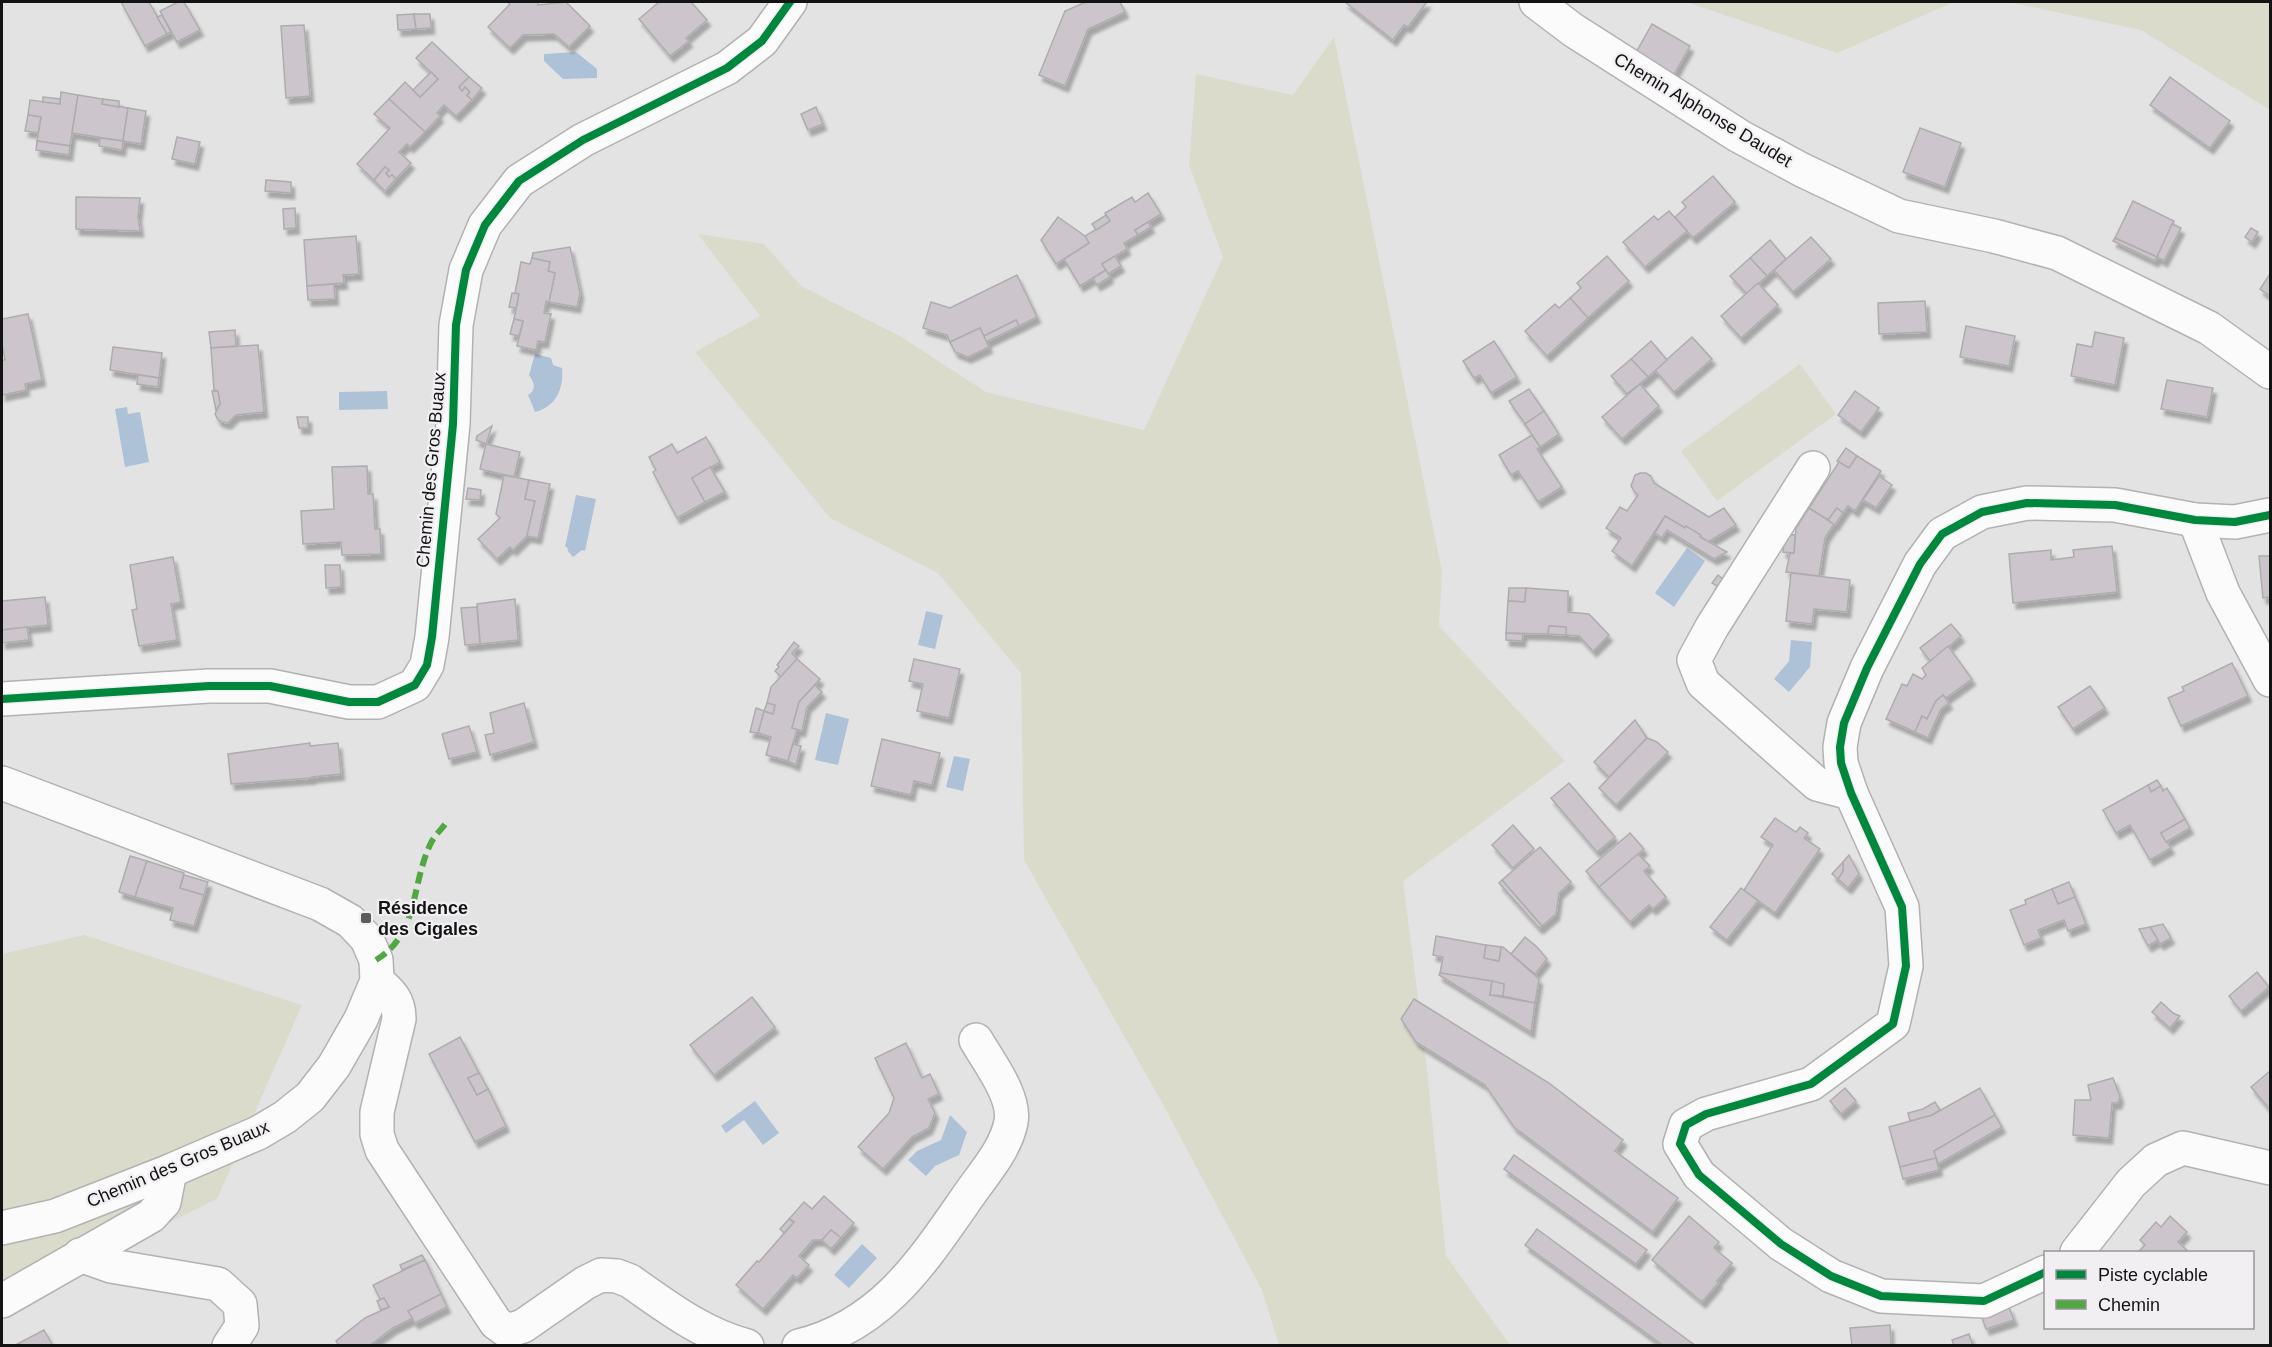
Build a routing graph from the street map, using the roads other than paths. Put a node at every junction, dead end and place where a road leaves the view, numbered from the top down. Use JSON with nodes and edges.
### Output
{"nodes":[{"id":1,"x":790,"y":2,"type":"edge"},
{"id":2,"x":1536,"y":2,"type":"edge"},
{"id":3,"x":2271,"y":372,"type":"edge"},
{"id":4,"x":1813,"y":468,"type":"dead end"},
{"id":5,"x":2271,"y":514,"type":"edge"},
{"id":6,"x":2195,"y":520,"type":"junction"},
{"id":7,"x":2271,"y":680,"type":"edge"},
{"id":8,"x":2,"y":699,"type":"edge"},
{"id":9,"x":2,"y":783,"type":"edge"},
{"id":10,"x":1851,"y":793,"type":"junction"},
{"id":11,"x":377,"y":981,"type":"junction"},
{"id":12,"x":976,"y":1040,"type":"dead end"},
{"id":13,"x":2271,"y":1168,"type":"edge"},
{"id":14,"x":170,"y":1171,"type":"junction"},
{"id":15,"x":2,"y":1228,"type":"edge"},
{"id":16,"x":2078,"y":1251,"type":"edge"},
{"id":17,"x":80,"y":1255,"type":"junction"},
{"id":18,"x":2044,"y":1273,"type":"edge"},
{"id":19,"x":2,"y":1301,"type":"edge"},
{"id":20,"x":859,"y":1336,"type":"edge"},
{"id":21,"x":229,"y":1346,"type":"edge"},
{"id":22,"x":747,"y":1346,"type":"edge"},
{"id":23,"x":799,"y":1346,"type":"edge"}],
"edges":[{"from":1,"to":8,"type":"street","name":"Chemin des Gros Buaux"},
{"from":2,"to":3,"type":"street","name":"Chemin Alphonse Daudet"},
{"from":4,"to":10,"type":"street"},
{"from":5,"to":6,"type":"street"},
{"from":6,"to":7,"type":"street"},
{"from":6,"to":10,"type":"street"},
{"from":9,"to":11,"type":"street","name":"Chemin des Gros Buaux"},
{"from":10,"to":18,"type":"street"},
{"from":11,"to":14,"type":"street","name":"Chemin des Gros Buaux"},
{"from":11,"to":22,"type":"street"},
{"from":12,"to":20,"type":"street"},
{"from":13,"to":16,"type":"street"},
{"from":14,"to":15,"type":"street","name":"Chemin des Gros Buaux"},
{"from":14,"to":17,"type":"street"},
{"from":17,"to":19,"type":"street"},
{"from":17,"to":21,"type":"street"},
{"from":20,"to":23,"type":"street"}]}
